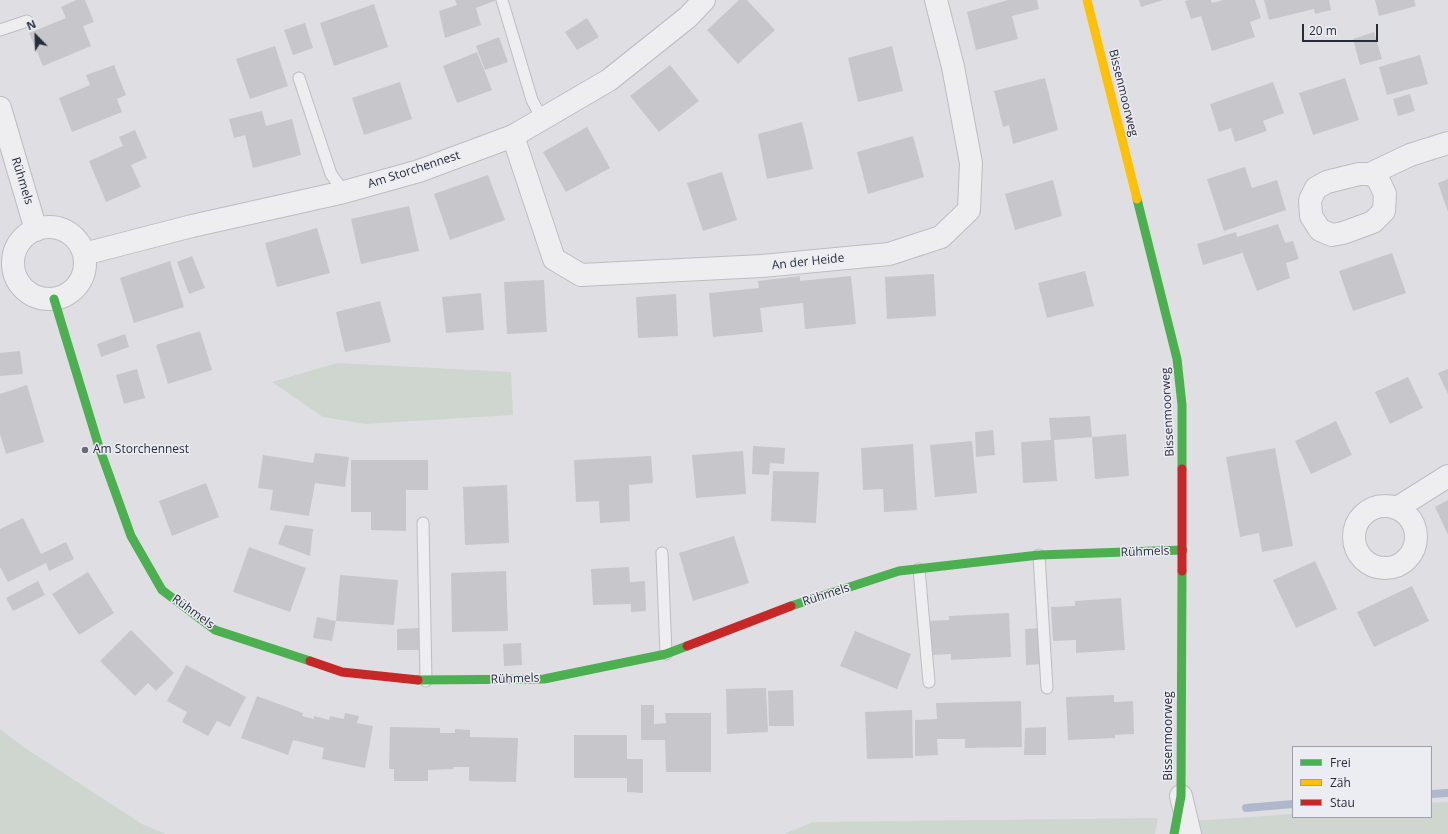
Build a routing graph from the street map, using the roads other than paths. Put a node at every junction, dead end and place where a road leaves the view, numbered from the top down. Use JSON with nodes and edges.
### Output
{"nodes":[{"id":1,"x":502,"y":0,"type":"edge"},
{"id":2,"x":704,"y":0,"type":"edge"},
{"id":3,"x":936,"y":0,"type":"edge"},
{"id":4,"x":1088,"y":0,"type":"edge"},
{"id":5,"x":27,"y":21,"type":"dead end"},
{"id":6,"x":0,"y":30,"type":"edge"},
{"id":7,"x":299,"y":78,"type":"dead end"},
{"id":8,"x":0,"y":108,"type":"edge"},
{"id":9,"x":542,"y":119,"type":"junction"},
{"id":10,"x":513,"y":136,"type":"junction"},
{"id":11,"x":1448,"y":143,"type":"edge"},
{"id":12,"x":1370,"y":174,"type":"dead end"},
{"id":13,"x":344,"y":192,"type":"junction"},
{"id":14,"x":36,"y":230,"type":"junction"},
{"id":15,"x":84,"y":254,"type":"junction"},
{"id":16,"x":7,"y":268,"type":"edge"},
{"id":17,"x":54,"y":299,"type":"junction"},
{"id":18,"x":1448,"y":476,"type":"edge"},
{"id":19,"x":1397,"y":508,"type":"dead end"},
{"id":20,"x":423,"y":523,"type":"dead end"},
{"id":21,"x":1183,"y":550,"type":"junction"},
{"id":22,"x":662,"y":554,"type":"dead end"},
{"id":23,"x":1039,"y":555,"type":"junction"},
{"id":24,"x":920,"y":569,"type":"junction"},
{"id":25,"x":666,"y":654,"type":"junction"},
{"id":26,"x":426,"y":681,"type":"junction"},
{"id":27,"x":929,"y":682,"type":"dead end"},
{"id":28,"x":1047,"y":688,"type":"dead end"},
{"id":29,"x":1181,"y":796,"type":"junction"},
{"id":30,"x":1174,"y":834,"type":"edge"},
{"id":31,"x":1190,"y":834,"type":"edge"}],
"edges":[{"from":1,"to":9,"type":"lane"},
{"from":2,"to":9,"type":"street","name":"Am Storchennest"},
{"from":3,"to":10,"type":"street","name":"An der Heide"},
{"from":4,"to":21,"type":"street","name":"Bissenmoorweg"},
{"from":5,"to":6,"type":"lane"},
{"from":7,"to":13,"type":"lane"},
{"from":8,"to":14,"type":"street","name":"Rühmels"},
{"from":9,"to":10,"type":"street","name":"Am Storchennest"},
{"from":10,"to":13,"type":"street","name":"Am Storchennest"},
{"from":11,"to":12,"type":"street"},
{"from":13,"to":15,"type":"street","name":"Am Storchennest"},
{"from":14,"to":15,"type":"street"},
{"from":14,"to":16,"type":"street"},
{"from":15,"to":17,"type":"street"},
{"from":16,"to":17,"type":"street"},
{"from":17,"to":26,"type":"street","name":"Rühmels"},
{"from":18,"to":19,"type":"street"},
{"from":20,"to":26,"type":"lane"},
{"from":21,"to":23,"type":"street","name":"Rühmels"},
{"from":21,"to":29,"type":"street","name":"Bissenmoorweg"},
{"from":22,"to":25,"type":"lane"},
{"from":23,"to":24,"type":"street","name":"Rühmels"},
{"from":23,"to":28,"type":"lane"},
{"from":24,"to":25,"type":"street","name":"Rühmels"},
{"from":24,"to":27,"type":"lane"},
{"from":25,"to":26,"type":"street","name":"Rühmels"},
{"from":29,"to":30,"type":"street","name":"Bissenmoorweg"},
{"from":29,"to":31,"type":"street"}]}
